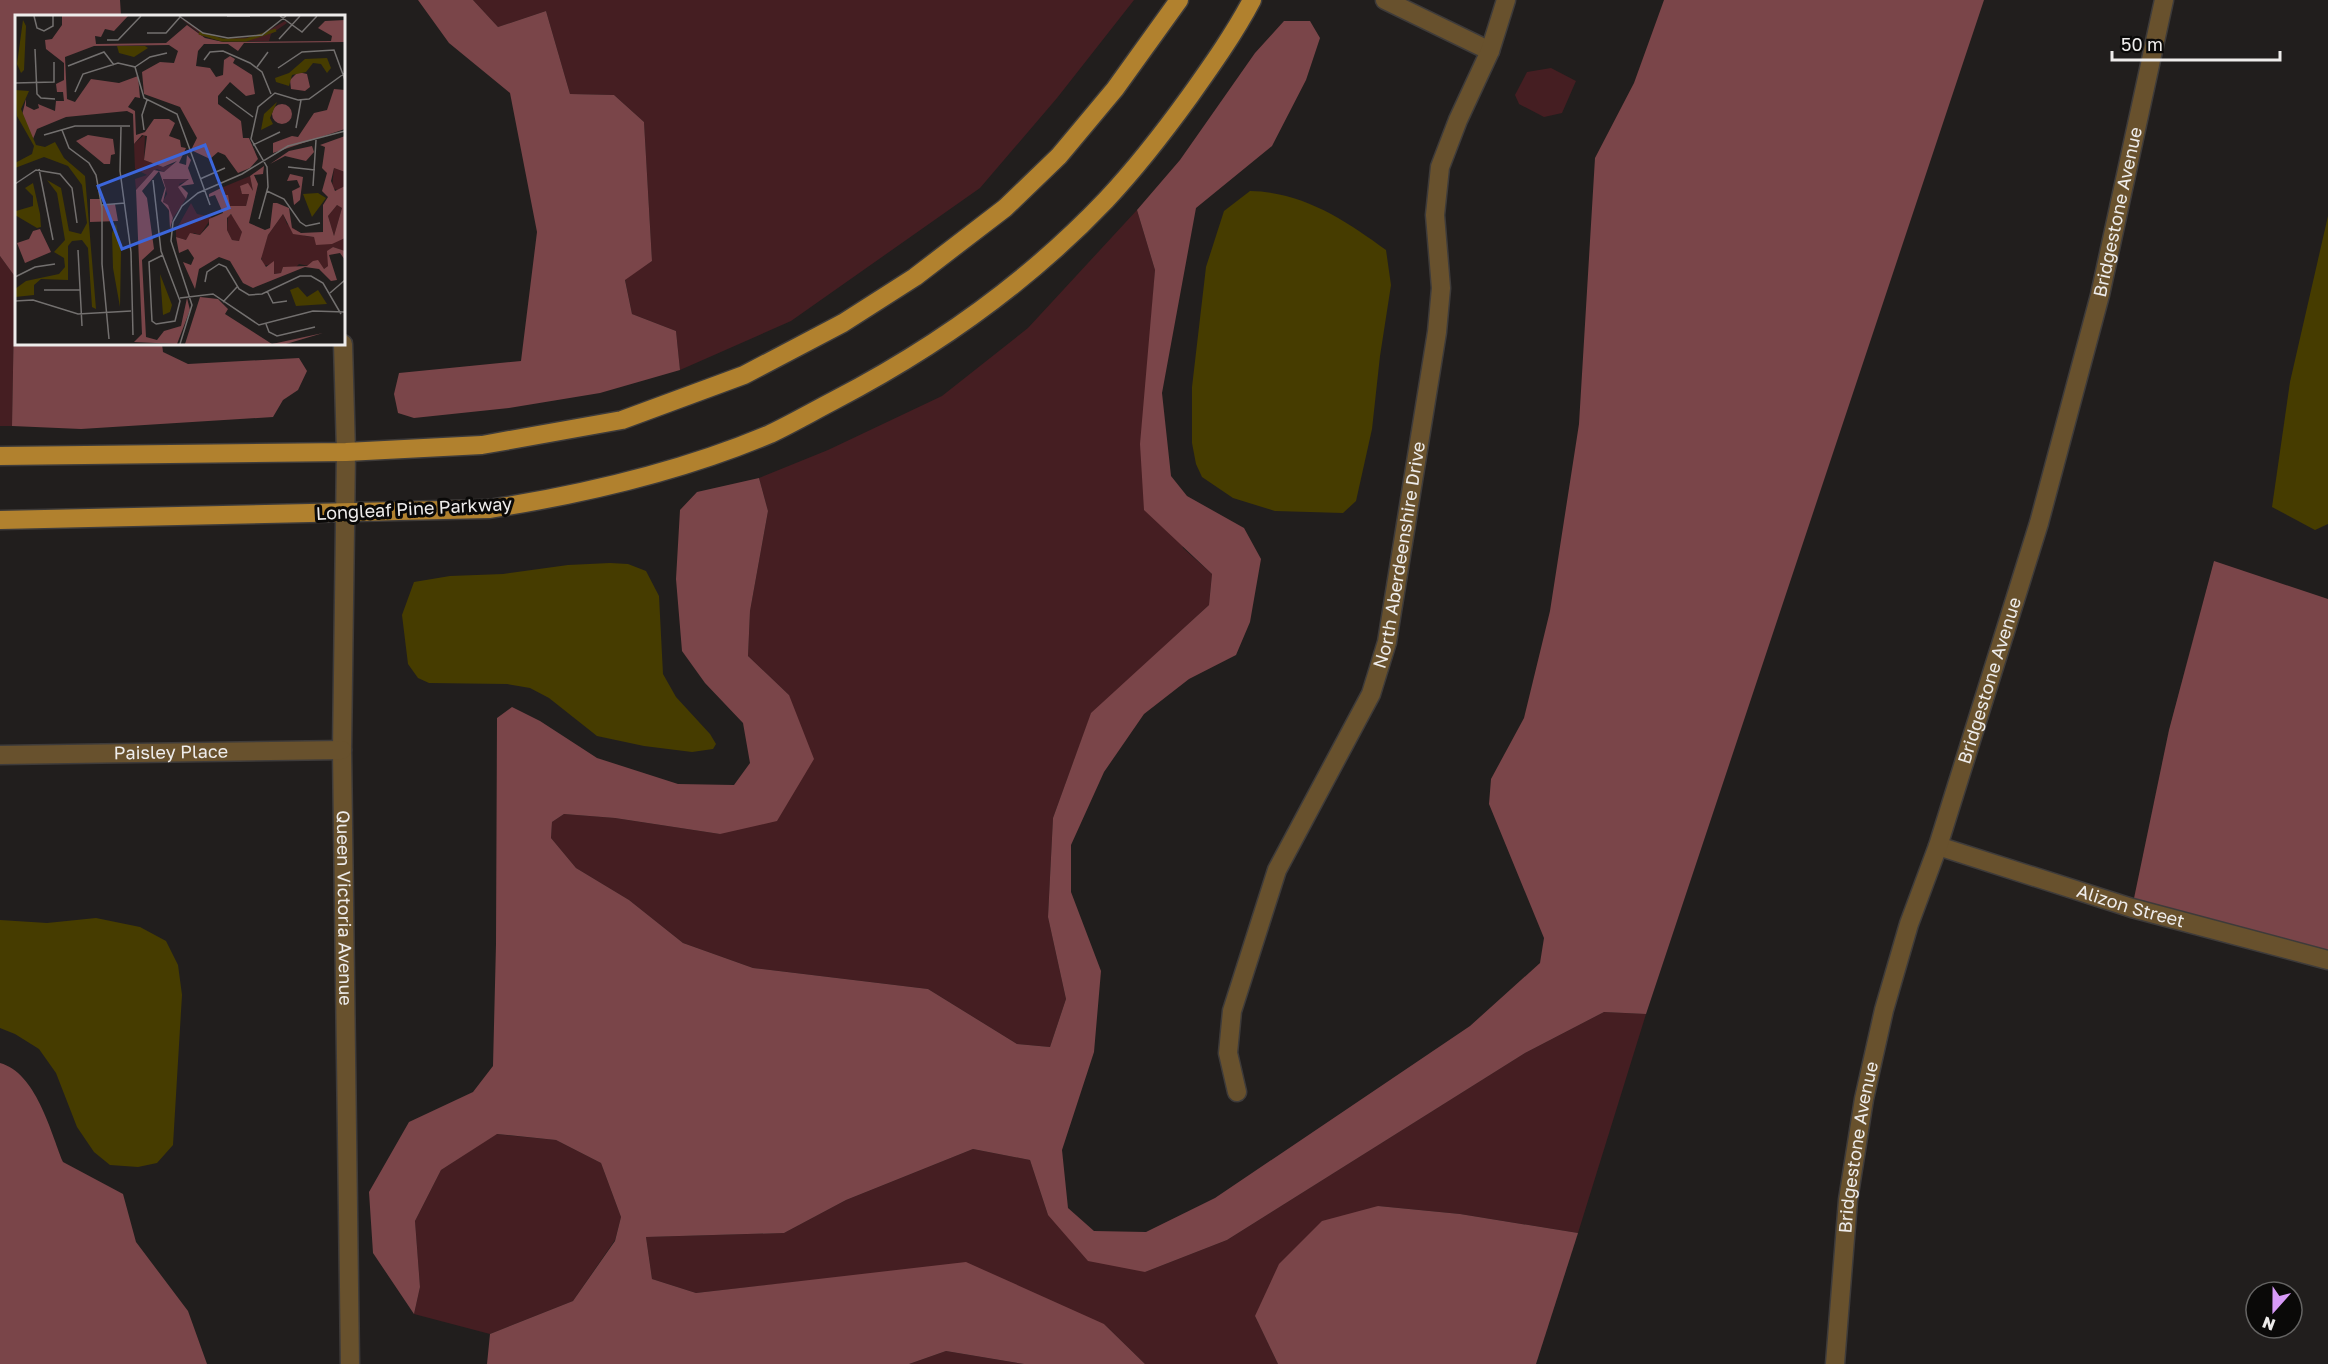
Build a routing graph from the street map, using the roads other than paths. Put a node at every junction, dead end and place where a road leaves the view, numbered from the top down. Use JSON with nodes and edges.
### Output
{"nodes":[{"id":1,"x":1179,"y":0,"type":"edge"},
{"id":2,"x":1252,"y":0,"type":"edge"},
{"id":3,"x":1386,"y":0,"type":"edge"},
{"id":4,"x":1506,"y":0,"type":"edge"},
{"id":5,"x":2164,"y":0,"type":"edge"},
{"id":6,"x":1490,"y":51,"type":"junction"},
{"id":7,"x":344,"y":345,"type":"edge"},
{"id":8,"x":346,"y":452,"type":"junction"},
{"id":9,"x":0,"y":456,"type":"edge"},
{"id":10,"x":346,"y":513,"type":"junction"},
{"id":11,"x":0,"y":520,"type":"edge"},
{"id":12,"x":342,"y":750,"type":"junction"},
{"id":13,"x":0,"y":755,"type":"edge"},
{"id":14,"x":1938,"y":846,"type":"junction"},
{"id":15,"x":2328,"y":960,"type":"edge"},
{"id":16,"x":1237,"y":1092,"type":"dead end"},
{"id":17,"x":350,"y":1364,"type":"edge"},
{"id":18,"x":1835,"y":1364,"type":"edge"}],
"edges":[{"from":1,"to":8,"type":"main road"},
{"from":2,"to":10,"type":"main road","name":"Longleaf Pine Parkway"},
{"from":3,"to":6,"type":"street"},
{"from":4,"to":6,"type":"street","name":"North Aberdeenshire Drive"},
{"from":5,"to":14,"type":"street","name":"Bridgestone Avenue"},
{"from":6,"to":16,"type":"street","name":"North Aberdeenshire Drive"},
{"from":7,"to":8,"type":"street","name":"Queen Victoria Avenue"},
{"from":8,"to":9,"type":"main road"},
{"from":8,"to":10,"type":"street","name":"Queen Victoria Avenue"},
{"from":10,"to":11,"type":"main road","name":"Longleaf Pine Parkway"},
{"from":10,"to":12,"type":"street","name":"Queen Victoria Avenue"},
{"from":12,"to":13,"type":"street","name":"Paisley Place"},
{"from":12,"to":17,"type":"street","name":"Queen Victoria Avenue"},
{"from":14,"to":15,"type":"street","name":"Alizon Street"},
{"from":14,"to":18,"type":"street","name":"Bridgestone Avenue"}]}
